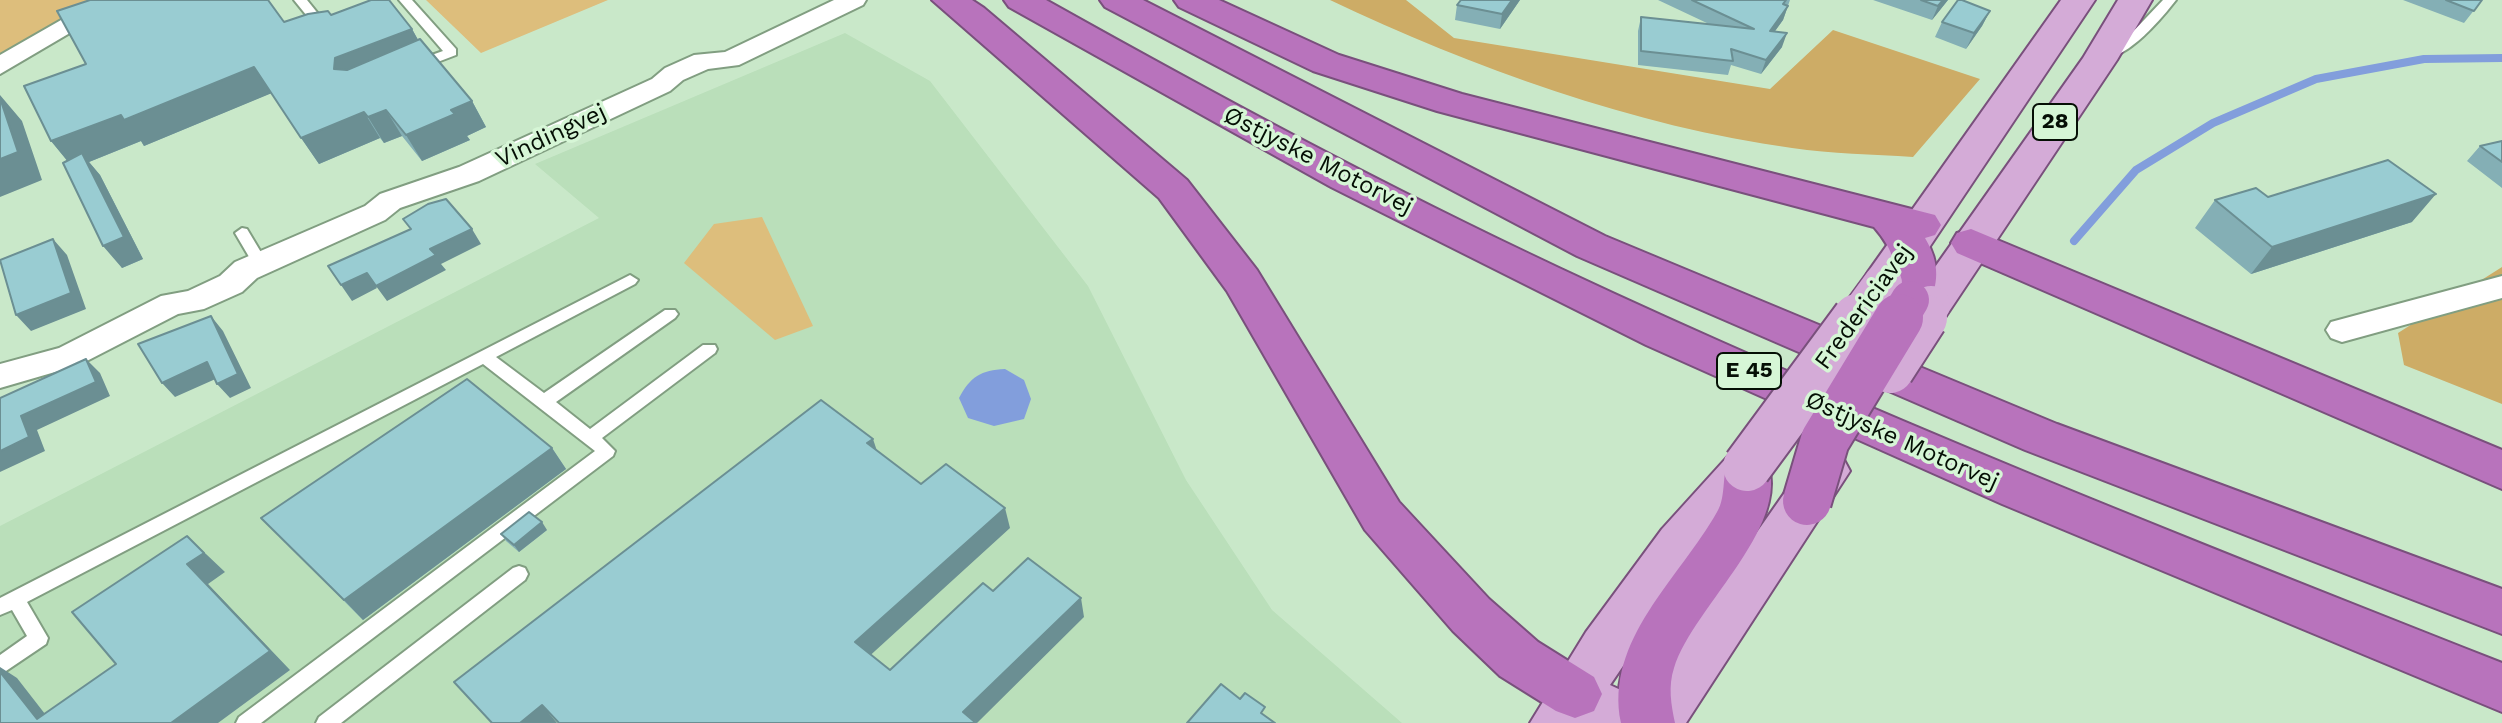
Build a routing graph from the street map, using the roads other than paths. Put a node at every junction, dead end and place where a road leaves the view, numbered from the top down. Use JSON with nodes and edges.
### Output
{"nodes":[{"id":1,"x":114,"y":0,"type":"edge"},
{"id":2,"x":300,"y":0,"type":"edge"},
{"id":3,"x":949,"y":0,"type":"edge"},
{"id":4,"x":1021,"y":0,"type":"edge"},
{"id":5,"x":1117,"y":0,"type":"edge"},
{"id":6,"x":1191,"y":0,"type":"edge"},
{"id":7,"x":2078,"y":0,"type":"edge"},
{"id":8,"x":2135,"y":0,"type":"edge"},
{"id":9,"x":2170,"y":0,"type":"edge"},
{"id":10,"x":850,"y":2,"type":"edge"},
{"id":11,"x":403,"y":5,"type":"edge"},
{"id":12,"x":342,"y":29,"type":"edge"},
{"id":13,"x":2099,"y":60,"type":"junction"},
{"id":14,"x":0,"y":66,"type":"edge"},
{"id":15,"x":397,"y":74,"type":"edge"},
{"id":16,"x":1906,"y":228,"type":"junction"},
{"id":17,"x":242,"y":233,"type":"dead end"},
{"id":18,"x":1971,"y":243,"type":"junction"},
{"id":19,"x":253,"y":267,"type":"junction"},
{"id":20,"x":630,"y":280,"type":"dead end"},
{"id":21,"x":2502,"y":287,"type":"edge"},
{"id":22,"x":1908,"y":296,"type":"junction"},
{"id":23,"x":670,"y":314,"type":"dead end"},
{"id":24,"x":2342,"y":330,"type":"dead end"},
{"id":25,"x":709,"y":349,"type":"dead end"},
{"id":26,"x":484,"y":356,"type":"junction"},
{"id":27,"x":0,"y":376,"type":"edge"},
{"id":28,"x":544,"y":402,"type":"junction"},
{"id":29,"x":590,"y":438,"type":"junction"},
{"id":30,"x":1747,"y":467,"type":"junction"},
{"id":31,"x":2502,"y":470,"type":"edge"},
{"id":32,"x":519,"y":574,"type":"dead end"},
{"id":33,"x":7,"y":603,"type":"edge"},
{"id":34,"x":2502,"y":612,"type":"edge"},
{"id":35,"x":0,"y":666,"type":"edge"},
{"id":36,"x":2502,"y":688,"type":"edge"},
{"id":37,"x":1566,"y":709,"type":"edge"},
{"id":38,"x":246,"y":723,"type":"edge"},
{"id":39,"x":326,"y":723,"type":"edge"},
{"id":40,"x":1634,"y":723,"type":"edge"},
{"id":41,"x":1648,"y":723,"type":"edge"},
{"id":42,"x":1655,"y":723,"type":"edge"}],
"edges":[{"from":1,"to":14,"type":"street"},
{"from":2,"to":12,"type":"lane"},
{"from":3,"to":37,"type":"highway"},
{"from":4,"to":36,"type":"highway","name":"Østjyske Motorvej","number":"E 45"},
{"from":5,"to":34,"type":"highway","name":"Østjyske Motorvej","number":"E 45"},
{"from":6,"to":16,"type":"highway"},
{"from":7,"to":16,"type":"main road","name":"Fredericiavej","number":"28"},
{"from":8,"to":13,"type":"main road","name":"Fredericiavej","number":"28"},
{"from":9,"to":13,"type":"lane"},
{"from":10,"to":19,"type":"street","name":"Vindingvej"},
{"from":11,"to":15,"type":"lane"},
{"from":13,"to":18,"type":"main road","name":"Fredericiavej","number":"28"},
{"from":16,"to":18,"type":"main road"},
{"from":16,"to":22,"type":"highway"},
{"from":17,"to":19,"type":"lane"},
{"from":18,"to":22,"type":"main road","name":"Fredericiavej","number":"28"},
{"from":18,"to":31,"type":"highway"},
{"from":19,"to":27,"type":"street","name":"Vindingvej"},
{"from":20,"to":26,"type":"lane"},
{"from":21,"to":24,"type":"street"},
{"from":22,"to":30,"type":"main road","name":"Fredericiavej","number":"28","bridge":true},
{"from":22,"to":42,"type":"main road","name":"Fredericiavej","number":"28","bridge":true},
{"from":23,"to":28,"type":"lane"},
{"from":25,"to":29,"type":"lane"},
{"from":26,"to":28,"type":"lane"},
{"from":26,"to":33,"type":"lane"},
{"from":28,"to":29,"type":"lane"},
{"from":29,"to":38,"type":"lane"},
{"from":30,"to":37,"type":"main road","name":"Fredericiavej","number":"28"},
{"from":30,"to":41,"type":"highway"},
{"from":32,"to":39,"type":"lane"},
{"from":33,"to":35,"type":"lane"},
{"from":37,"to":40,"type":"main road"}]}
